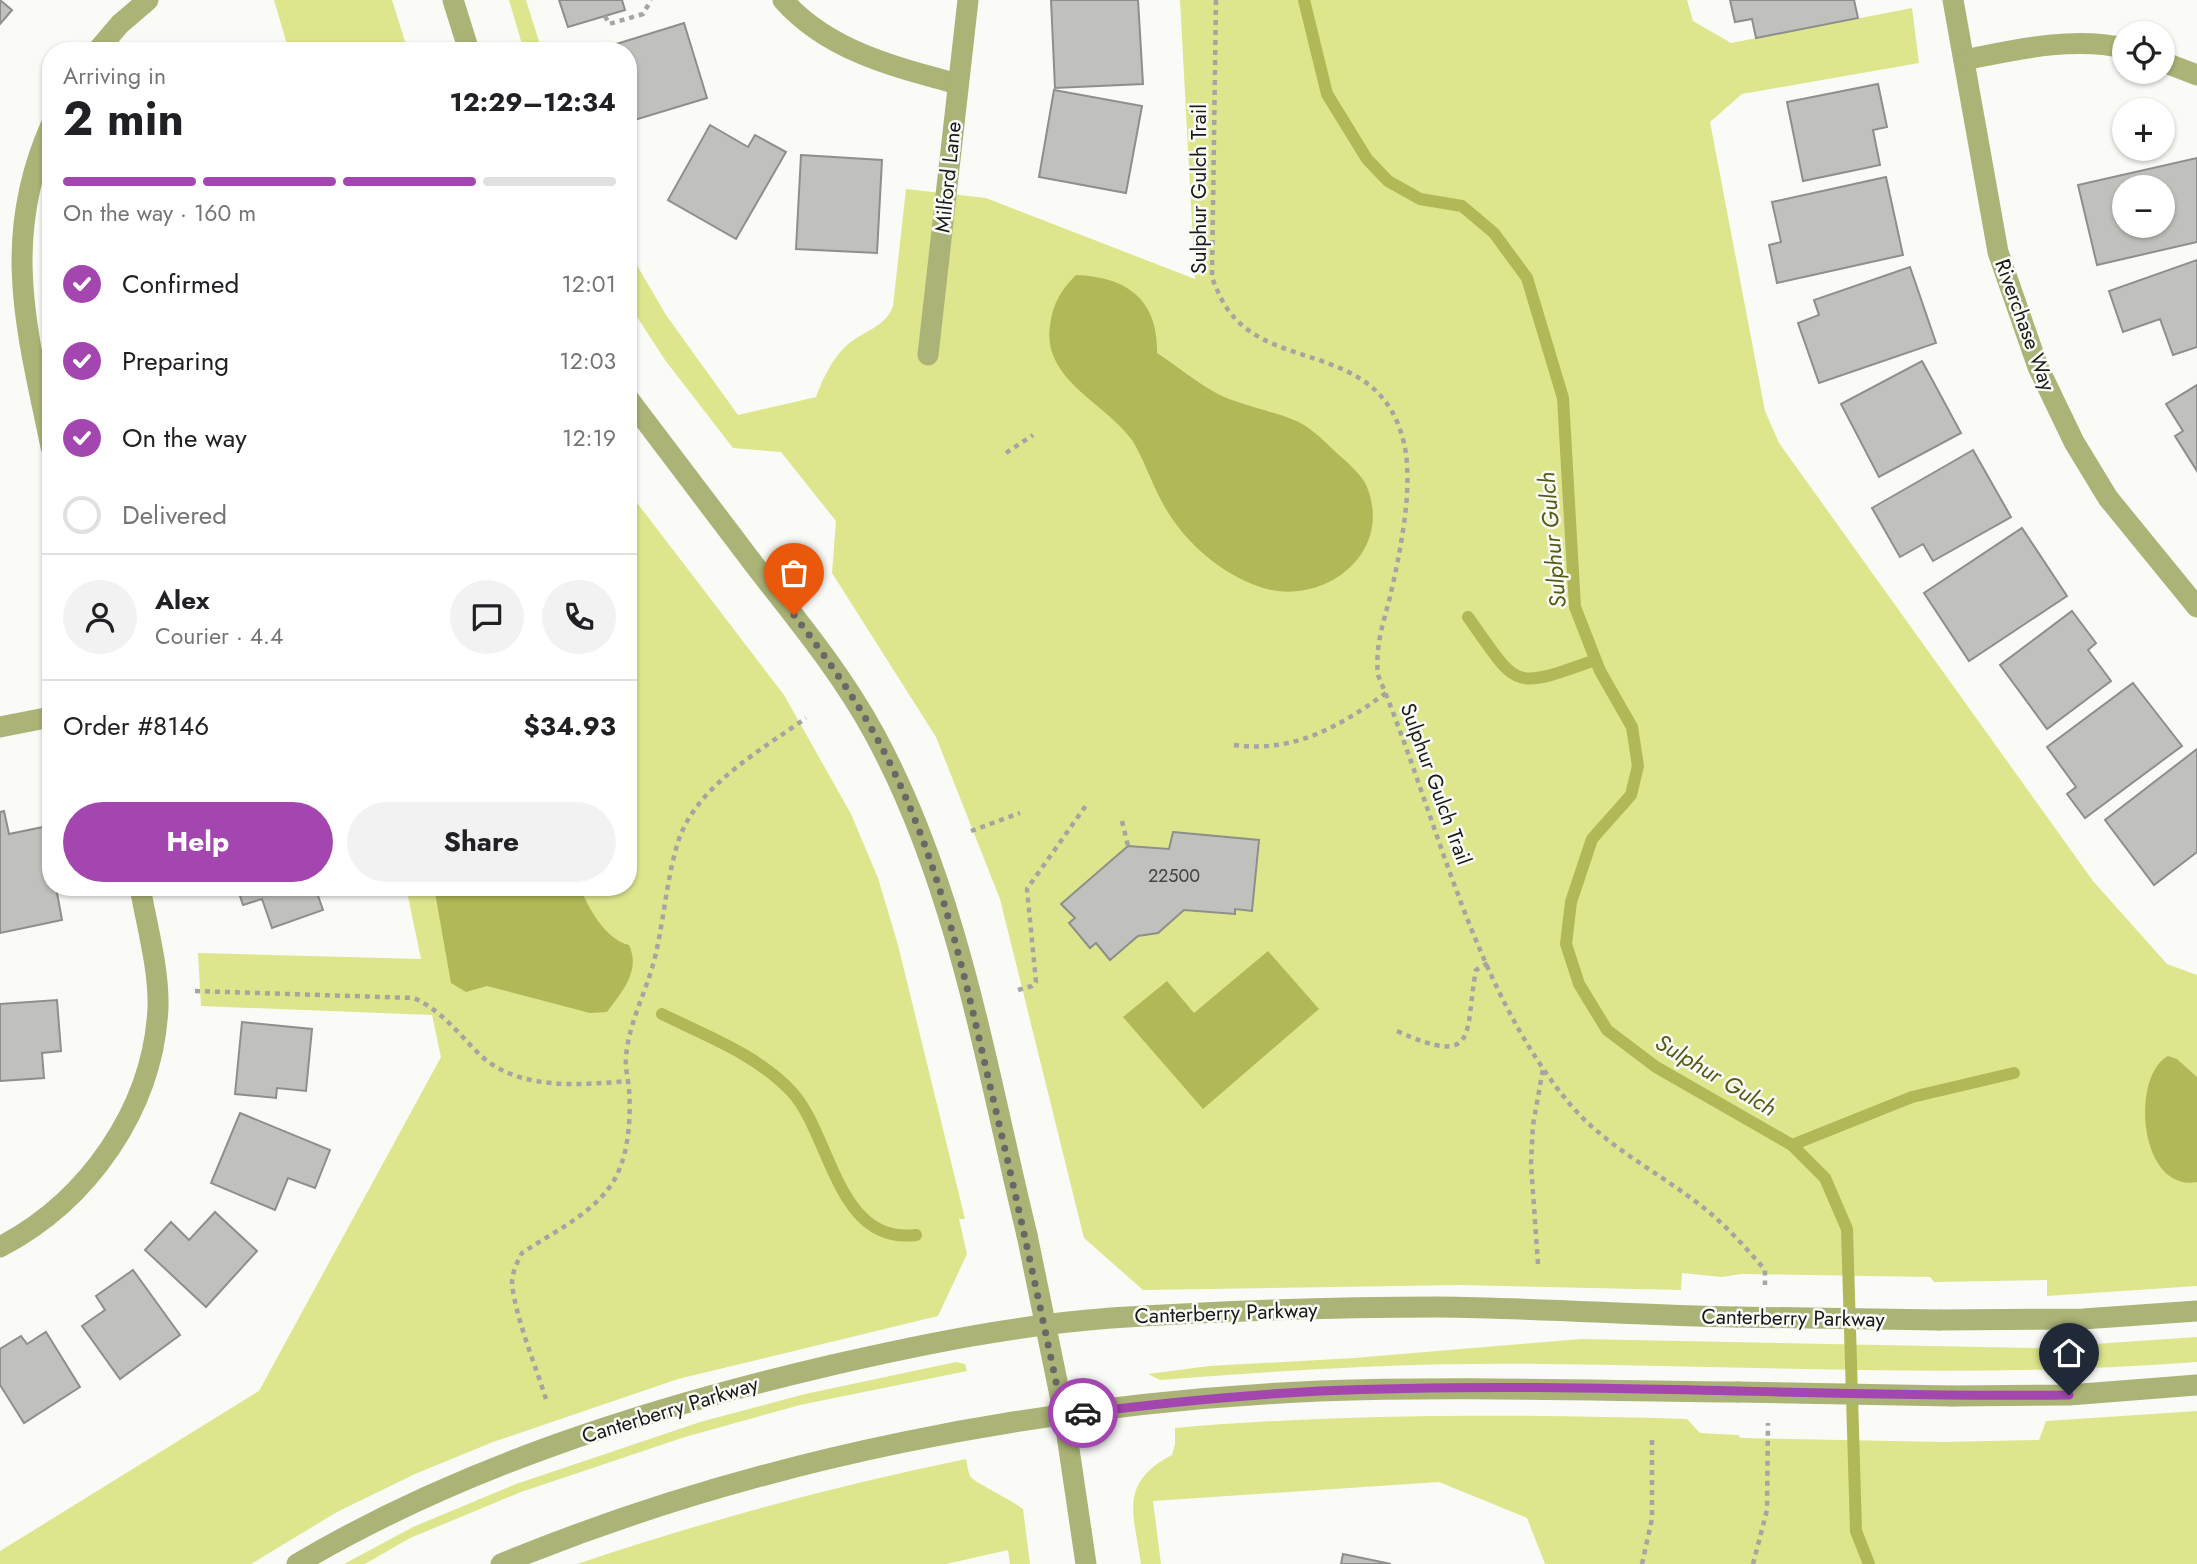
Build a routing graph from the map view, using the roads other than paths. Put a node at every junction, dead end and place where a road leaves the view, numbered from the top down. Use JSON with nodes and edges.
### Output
{"nodes":[{"id":1,"x":148,"y":0,"type":"edge"},
{"id":2,"x":453,"y":0,"type":"edge"},
{"id":3,"x":783,"y":0,"type":"edge"},
{"id":4,"x":968,"y":0,"type":"edge"},
{"id":5,"x":1953,"y":0,"type":"edge"},
{"id":6,"x":105,"y":42,"type":"edge"},
{"id":7,"x":466,"y":42,"type":"edge"},
{"id":8,"x":2112,"y":45,"type":"edge"},
{"id":9,"x":1964,"y":60,"type":"junction"},
{"id":10,"x":2175,"y":67,"type":"edge"},
{"id":11,"x":2197,"y":75,"type":"edge"},
{"id":12,"x":958,"y":84,"type":"junction"},
{"id":13,"x":42,"y":148,"type":"edge"},
{"id":14,"x":10,"y":258,"type":"edge"},
{"id":15,"x":928,"y":355,"type":"dead end"},
{"id":16,"x":42,"y":403,"type":"edge"},
{"id":17,"x":637,"y":410,"type":"edge"},
{"id":18,"x":2197,"y":607,"type":"edge"},
{"id":19,"x":42,"y":719,"type":"edge"},
{"id":20,"x":0,"y":727,"type":"edge"},
{"id":21,"x":142,"y":896,"type":"edge"},
{"id":22,"x":0,"y":1247,"type":"edge"},
{"id":23,"x":2197,"y":1311,"type":"edge"},
{"id":24,"x":1044,"y":1326,"type":"junction"},
{"id":25,"x":2197,"y":1385,"type":"edge"},
{"id":26,"x":1063,"y":1415,"type":"junction"},
{"id":27,"x":297,"y":1564,"type":"edge"},
{"id":28,"x":501,"y":1564,"type":"edge"},
{"id":29,"x":1086,"y":1564,"type":"edge"}],
"edges":[{"from":1,"to":6,"type":"street"},
{"from":2,"to":7,"type":"street"},
{"from":3,"to":12,"type":"street"},
{"from":4,"to":12,"type":"street","name":"Milford Lane"},
{"from":5,"to":9,"type":"street","name":"Riverchase Way"},
{"from":8,"to":9,"type":"street"},
{"from":9,"to":18,"type":"street","name":"Riverchase Way"},
{"from":10,"to":11,"type":"street"},
{"from":12,"to":15,"type":"street","name":"Milford Lane"},
{"from":13,"to":14,"type":"street"},
{"from":14,"to":16,"type":"street"},
{"from":17,"to":24,"type":"street"},
{"from":19,"to":20,"type":"street"},
{"from":21,"to":22,"type":"street"},
{"from":23,"to":24,"type":"street","name":"Canterberry Parkway","bridge":true},
{"from":24,"to":26,"type":"street"},
{"from":24,"to":27,"type":"street","name":"Canterberry Parkway"},
{"from":25,"to":26,"type":"street","bridge":true},
{"from":26,"to":28,"type":"street"},
{"from":26,"to":29,"type":"street"}]}
